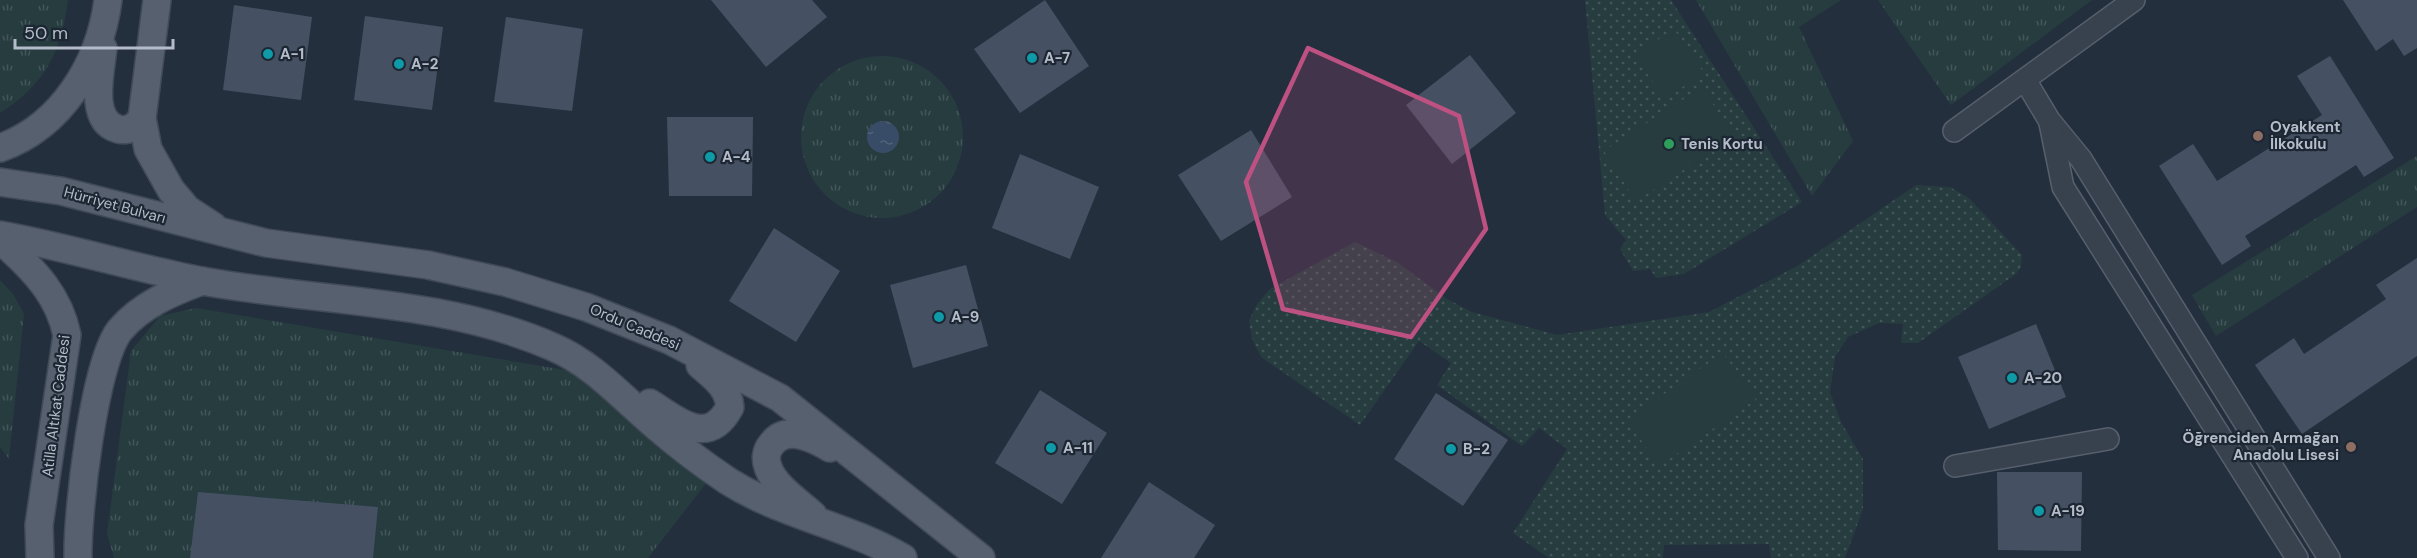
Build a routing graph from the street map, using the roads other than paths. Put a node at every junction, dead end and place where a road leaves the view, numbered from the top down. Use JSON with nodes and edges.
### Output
{"nodes":[{"id":1,"x":157,"y":0,"type":"edge"},
{"id":2,"x":2134,"y":0,"type":"edge"},
{"id":3,"x":106,"y":12,"type":"edge"},
{"id":4,"x":2025,"y":80,"type":"junction"},
{"id":5,"x":142,"y":118,"type":"junction"},
{"id":6,"x":2049,"y":120,"type":"junction"},
{"id":7,"x":1954,"y":131,"type":"dead end"},
{"id":8,"x":0,"y":148,"type":"edge"},
{"id":9,"x":0,"y":182,"type":"edge"},
{"id":10,"x":0,"y":235,"type":"edge"},
{"id":11,"x":228,"y":235,"type":"junction"},
{"id":12,"x":0,"y":243,"type":"edge"},
{"id":13,"x":201,"y":281,"type":"junction"},
{"id":14,"x":669,"y":340,"type":"junction"},
{"id":15,"x":592,"y":368,"type":"junction"},
{"id":16,"x":2108,"y":439,"type":"dead end"},
{"id":17,"x":1955,"y":466,"type":"dead end"},
{"id":18,"x":883,"y":479,"type":"junction"},
{"id":19,"x":817,"y":519,"type":"junction"},
{"id":20,"x":40,"y":558,"type":"edge"},
{"id":21,"x":78,"y":558,"type":"edge"},
{"id":22,"x":903,"y":558,"type":"edge"},
{"id":23,"x":981,"y":558,"type":"edge"},
{"id":24,"x":2297,"y":558,"type":"edge"},
{"id":25,"x":2329,"y":558,"type":"edge"}],
"edges":[{"from":1,"to":5,"type":"main road"},
{"from":2,"to":4,"type":"street"},
{"from":3,"to":5,"type":"main road"},
{"from":3,"to":8,"type":"main road"},
{"from":4,"to":6,"type":"street"},
{"from":4,"to":7,"type":"street"},
{"from":5,"to":11,"type":"main road"},
{"from":6,"to":24,"type":"street"},
{"from":6,"to":25,"type":"street"},
{"from":9,"to":11,"type":"main road","name":"Hürriyet Bulvarı"},
{"from":10,"to":13,"type":"main road"},
{"from":11,"to":14,"type":"main road","name":"Ordu Caddesi"},
{"from":12,"to":20,"type":"main road","name":"Atilla Altıkat Caddesi"},
{"from":13,"to":15,"type":"main road"},
{"from":13,"to":21,"type":"main road"},
{"from":14,"to":15,"type":"main road"},
{"from":14,"to":18,"type":"main road","name":"Ordu Caddesi"},
{"from":15,"to":19,"type":"main road"},
{"from":16,"to":17,"type":"street"},
{"from":18,"to":19,"type":"main road"},
{"from":18,"to":23,"type":"main road","name":"Ordu Caddesi"},
{"from":19,"to":22,"type":"main road"}]}
